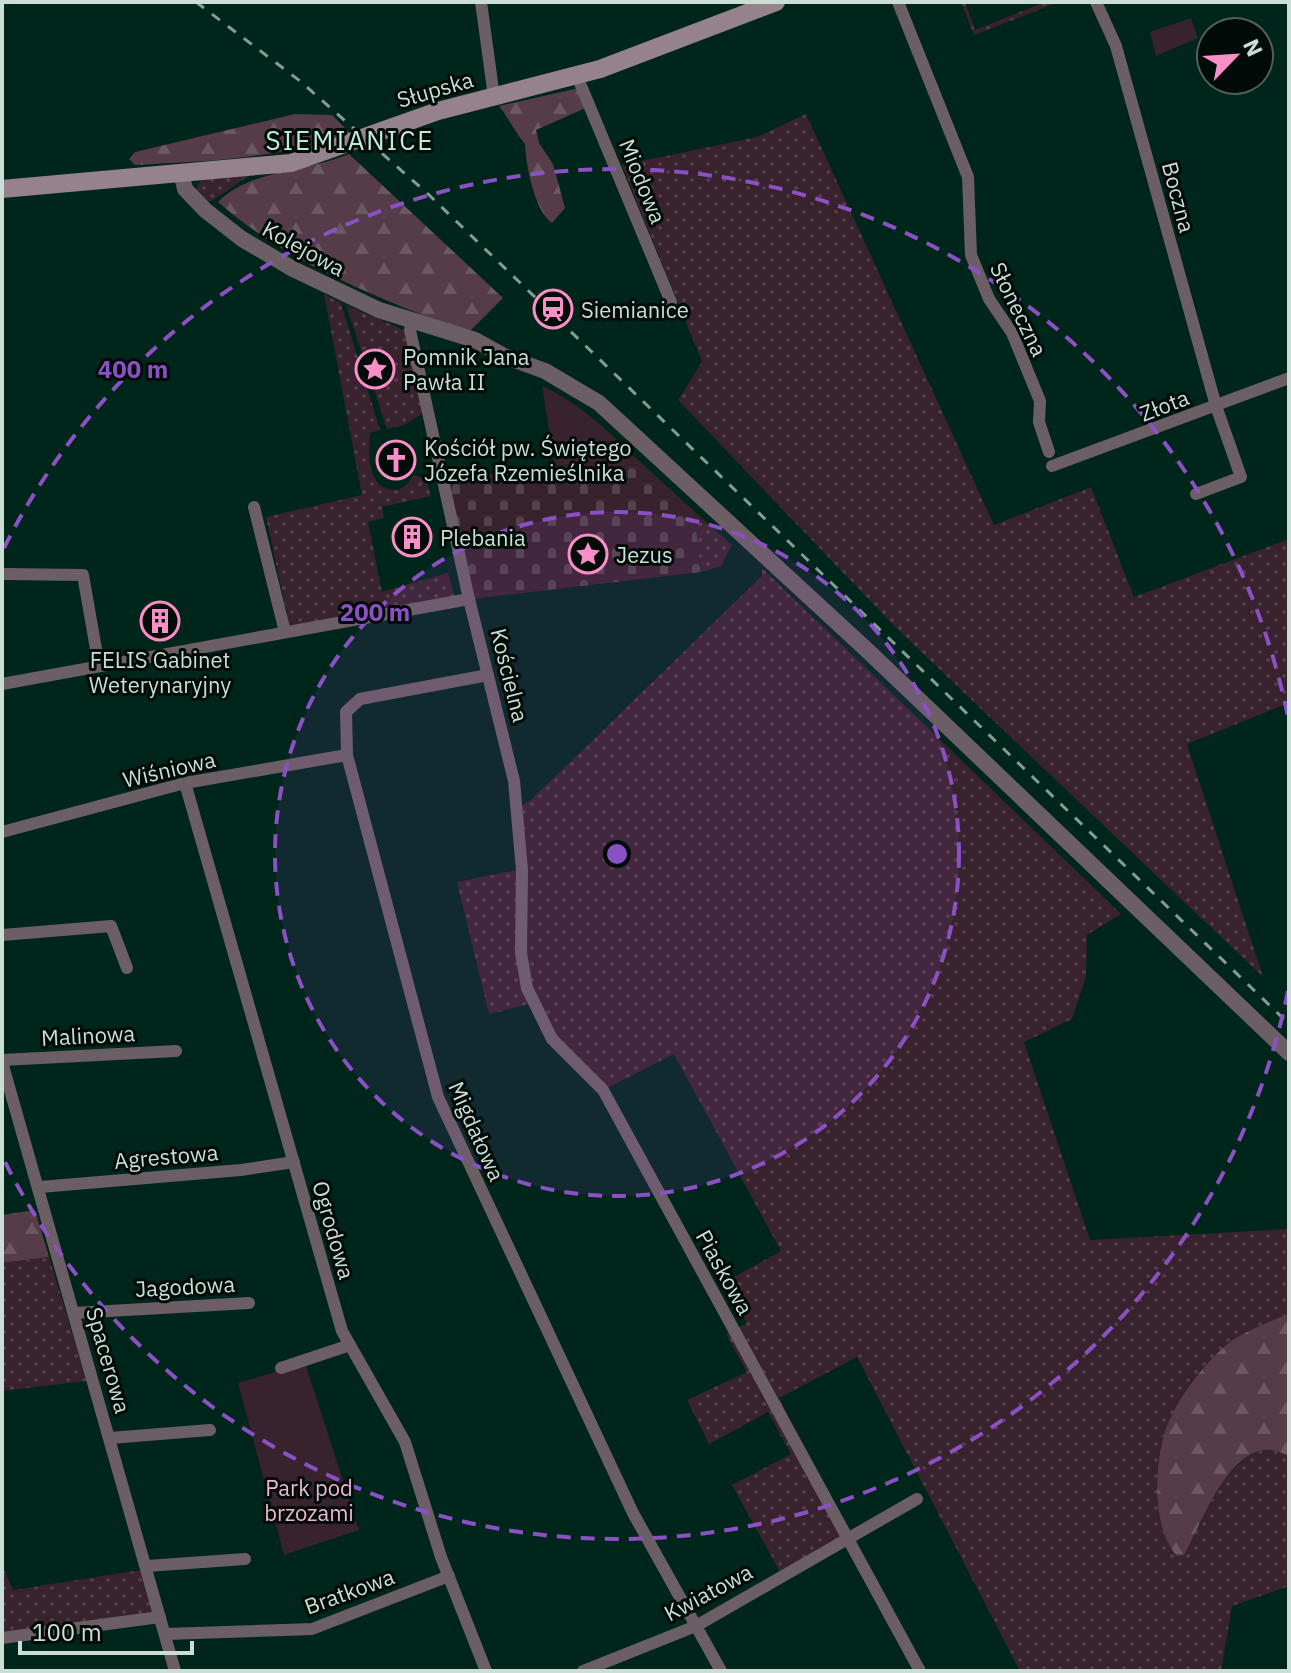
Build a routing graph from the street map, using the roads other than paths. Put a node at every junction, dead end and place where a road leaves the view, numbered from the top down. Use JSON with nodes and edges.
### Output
{"nodes":[{"id":1,"x":481,"y":2,"type":"edge"},
{"id":2,"x":776,"y":2,"type":"edge"},
{"id":3,"x":898,"y":2,"type":"edge"},
{"id":4,"x":1096,"y":2,"type":"edge"},
{"id":5,"x":577,"y":76,"type":"junction"},
{"id":6,"x":494,"y":97,"type":"junction"},
{"id":7,"x":181,"y":172,"type":"junction"},
{"id":8,"x":2,"y":189,"type":"edge"},
{"id":9,"x":671,"y":302,"type":"dead end"},
{"id":10,"x":412,"y":321,"type":"junction"},
{"id":11,"x":1289,"y":378,"type":"edge"},
{"id":12,"x":1216,"y":406,"type":"junction"},
{"id":13,"x":1049,"y":452,"type":"dead end"},
{"id":14,"x":1052,"y":466,"type":"dead end"},
{"id":15,"x":1196,"y":494,"type":"dead end"},
{"id":16,"x":254,"y":507,"type":"dead end"},
{"id":17,"x":5,"y":574,"type":"dead end"},
{"id":18,"x":469,"y":599,"type":"junction"},
{"id":19,"x":285,"y":632,"type":"junction"},
{"id":20,"x":99,"y":666,"type":"junction"},
{"id":21,"x":488,"y":675,"type":"junction"},
{"id":22,"x":2,"y":684,"type":"edge"},
{"id":23,"x":347,"y":755,"type":"junction"},
{"id":24,"x":185,"y":783,"type":"junction"},
{"id":25,"x":2,"y":832,"type":"edge"},
{"id":26,"x":2,"y":935,"type":"edge"},
{"id":27,"x":127,"y":968,"type":"dead end"},
{"id":28,"x":552,"y":1039,"type":"joint"},
{"id":29,"x":176,"y":1051,"type":"dead end"},
{"id":30,"x":1289,"y":1053,"type":"edge"},
{"id":31,"x":2,"y":1061,"type":"edge"},
{"id":32,"x":294,"y":1162,"type":"junction"},
{"id":33,"x":40,"y":1187,"type":"junction"},
{"id":34,"x":249,"y":1303,"type":"dead end"},
{"id":35,"x":74,"y":1313,"type":"junction"},
{"id":36,"x":350,"y":1345,"type":"junction"},
{"id":37,"x":281,"y":1368,"type":"dead end"},
{"id":38,"x":210,"y":1430,"type":"dead end"},
{"id":39,"x":110,"y":1438,"type":"junction"},
{"id":40,"x":917,"y":1499,"type":"dead end"},
{"id":41,"x":846,"y":1537,"type":"junction"},
{"id":42,"x":245,"y":1559,"type":"dead end"},
{"id":43,"x":147,"y":1566,"type":"junction"},
{"id":44,"x":449,"y":1576,"type":"junction"},
{"id":45,"x":160,"y":1617,"type":"junction"},
{"id":46,"x":696,"y":1626,"type":"junction"},
{"id":47,"x":165,"y":1634,"type":"junction"},
{"id":48,"x":2,"y":1638,"type":"edge"},
{"id":49,"x":175,"y":1671,"type":"edge"},
{"id":50,"x":486,"y":1671,"type":"edge"},
{"id":51,"x":583,"y":1671,"type":"edge"},
{"id":52,"x":721,"y":1671,"type":"edge"},
{"id":53,"x":920,"y":1671,"type":"edge"}],
"edges":[{"from":1,"to":6,"type":"street"},
{"from":2,"to":5,"type":"main road","name":"Słupska"},
{"from":3,"to":13,"type":"street","name":"Słoneczna"},
{"from":4,"to":12,"type":"street","name":"Boczna"},
{"from":5,"to":6,"type":"main road","name":"Słupska"},
{"from":5,"to":9,"type":"street","name":"Miodowa"},
{"from":6,"to":7,"type":"main road","name":"Słupska"},
{"from":7,"to":8,"type":"main road","name":"Słupska"},
{"from":7,"to":10,"type":"street","name":"Kolejowa"},
{"from":10,"to":18,"type":"street","name":"Kościelna"},
{"from":10,"to":30,"type":"street","name":"Kolejowa"},
{"from":11,"to":12,"type":"street","name":"Złota"},
{"from":12,"to":14,"type":"street","name":"Złota"},
{"from":12,"to":15,"type":"street","name":"Boczna"},
{"from":16,"to":19,"type":"street"},
{"from":17,"to":20,"type":"street"},
{"from":18,"to":19,"type":"street"},
{"from":18,"to":21,"type":"street","name":"Kościelna"},
{"from":19,"to":20,"type":"street"},
{"from":20,"to":22,"type":"street"},
{"from":21,"to":23,"type":"street","name":"Migdałowa"},
{"from":21,"to":28,"type":"street","name":"Kościelna"},
{"from":23,"to":24,"type":"street","name":"Wiśniowa"},
{"from":23,"to":46,"type":"street","name":"Migdałowa"},
{"from":24,"to":25,"type":"street","name":"Wiśniowa"},
{"from":24,"to":32,"type":"street","name":"Ogrodowa"},
{"from":26,"to":27,"type":"street"},
{"from":28,"to":41,"type":"street","name":"Piaskowa"},
{"from":29,"to":31,"type":"street","name":"Malinowa"},
{"from":31,"to":33,"type":"street","name":"Spacerowa"},
{"from":32,"to":33,"type":"street","name":"Agrestowa"},
{"from":32,"to":36,"type":"street","name":"Ogrodowa"},
{"from":33,"to":35,"type":"street","name":"Spacerowa"},
{"from":34,"to":35,"type":"street","name":"Jagodowa"},
{"from":35,"to":39,"type":"street","name":"Spacerowa"},
{"from":36,"to":37,"type":"street"},
{"from":36,"to":44,"type":"street","name":"Ogrodowa"},
{"from":38,"to":39,"type":"street"},
{"from":39,"to":43,"type":"street","name":"Spacerowa"},
{"from":40,"to":41,"type":"street"},
{"from":41,"to":46,"type":"street","name":"Kwiatowa"},
{"from":41,"to":53,"type":"street","name":"Piaskowa"},
{"from":42,"to":43,"type":"street"},
{"from":43,"to":45,"type":"street","name":"Spacerowa"},
{"from":44,"to":47,"type":"street","name":"Bratkowa"},
{"from":44,"to":50,"type":"street","name":"Ogrodowa"},
{"from":45,"to":47,"type":"street","name":"Spacerowa"},
{"from":45,"to":48,"type":"street"},
{"from":46,"to":51,"type":"street","name":"Kwiatowa"},
{"from":46,"to":52,"type":"street","name":"Migdałowa"},
{"from":47,"to":49,"type":"street","name":"Spacerowa"}]}
